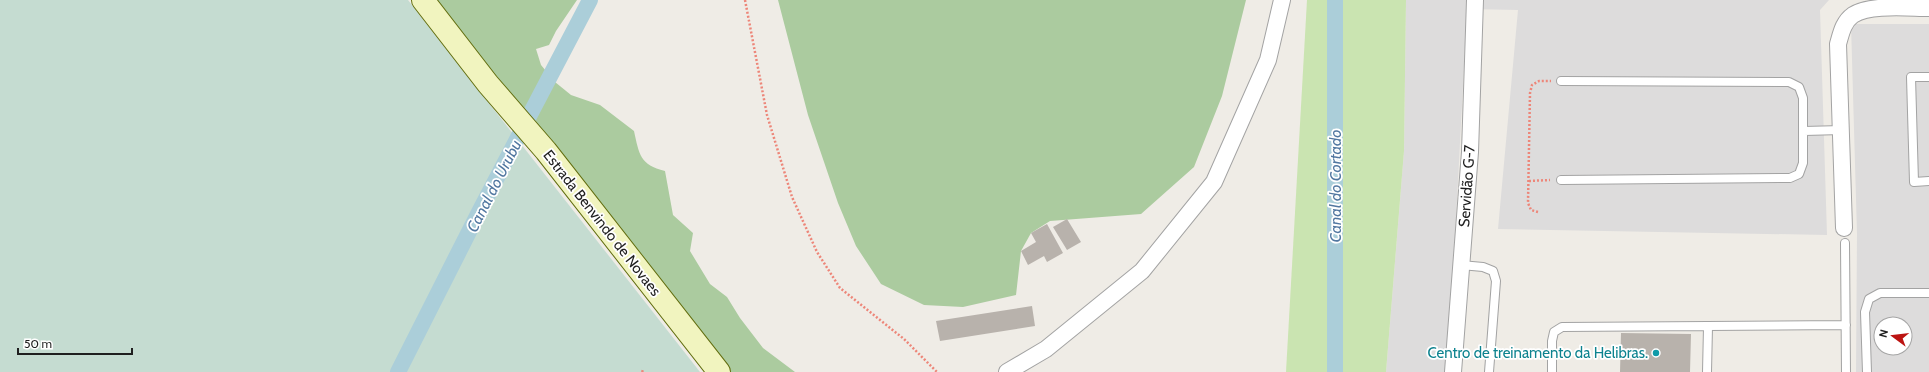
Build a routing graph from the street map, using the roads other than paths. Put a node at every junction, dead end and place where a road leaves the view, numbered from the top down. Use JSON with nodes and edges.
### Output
{"nodes":[{"id":1,"x":423,"y":0,"type":"edge"},
{"id":2,"x":1282,"y":0,"type":"edge"},
{"id":3,"x":1475,"y":0,"type":"edge"},
{"id":4,"x":1929,"y":8,"type":"edge"},
{"id":5,"x":1929,"y":77,"type":"edge"},
{"id":6,"x":1561,"y":81,"type":"road end"},
{"id":7,"x":1842,"y":130,"type":"junction"},
{"id":8,"x":1804,"y":131,"type":"junction"},
{"id":9,"x":1561,"y":180,"type":"road end"},
{"id":10,"x":1929,"y":181,"type":"edge"},
{"id":11,"x":1844,"y":236,"type":"joint"},
{"id":12,"x":1461,"y":265,"type":"junction"},
{"id":13,"x":1929,"y":293,"type":"edge"},
{"id":14,"x":1846,"y":325,"type":"junction"},
{"id":15,"x":1708,"y":327,"type":"junction"},
{"id":16,"x":719,"y":372,"type":"edge"},
{"id":17,"x":1007,"y":372,"type":"edge"},
{"id":18,"x":1453,"y":372,"type":"edge"},
{"id":19,"x":1489,"y":372,"type":"edge"},
{"id":20,"x":1552,"y":372,"type":"edge"},
{"id":21,"x":1707,"y":372,"type":"edge"},
{"id":22,"x":1846,"y":372,"type":"edge"},
{"id":23,"x":1867,"y":372,"type":"edge"}],
"edges":[{"from":1,"to":16,"type":"street","name":"Estrada Benvindo de Novaes"},
{"from":2,"to":17,"type":"street"},
{"from":3,"to":12,"type":"street","name":"Servidão G-7"},
{"from":4,"to":7,"type":"street"},
{"from":5,"to":10,"type":"lane"},
{"from":6,"to":8,"type":"lane"},
{"from":7,"to":8,"type":"lane"},
{"from":7,"to":11,"type":"street"},
{"from":8,"to":9,"type":"lane"},
{"from":11,"to":14,"type":"lane"},
{"from":12,"to":18,"type":"street","name":"Servidão G-7"},
{"from":12,"to":19,"type":"lane"},
{"from":13,"to":23,"type":"lane"},
{"from":14,"to":15,"type":"lane"},
{"from":14,"to":22,"type":"lane"},
{"from":15,"to":20,"type":"lane"},
{"from":15,"to":21,"type":"lane"}]}
